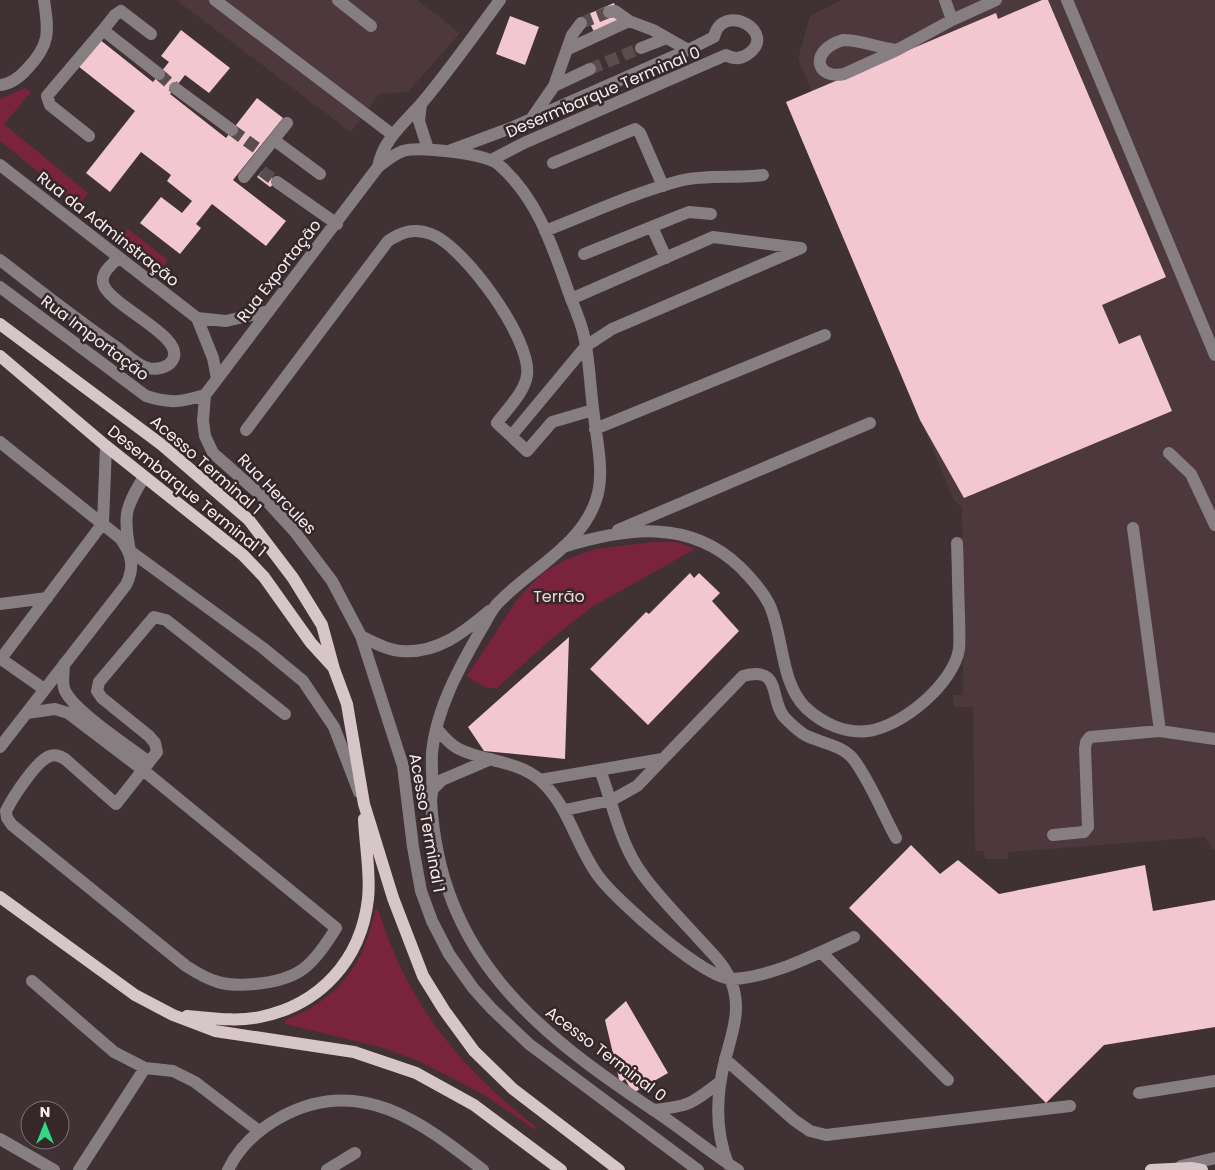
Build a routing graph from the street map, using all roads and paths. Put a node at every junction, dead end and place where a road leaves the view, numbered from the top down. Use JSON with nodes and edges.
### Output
{"nodes":[{"id":1,"x":44,"y":0,"type":"edge"},
{"id":2,"x":215,"y":0,"type":"edge"},
{"id":3,"x":338,"y":0,"type":"edge"},
{"id":4,"x":500,"y":0,"type":"edge"},
{"id":5,"x":945,"y":0,"type":"edge"},
{"id":6,"x":996,"y":0,"type":"edge"},
{"id":7,"x":1067,"y":0,"type":"edge"},
{"id":8,"x":609,"y":12,"type":"dead end"},
{"id":9,"x":952,"y":20,"type":"junction"},
{"id":10,"x":629,"y":21,"type":"junction"},
{"id":11,"x":581,"y":23,"type":"tunnel mouth"},
{"id":12,"x":371,"y":26,"type":"dead end"},
{"id":13,"x":103,"y":30,"type":"junction"},
{"id":14,"x":151,"y":34,"type":"dead end"},
{"id":15,"x":667,"y":38,"type":"junction"},
{"id":16,"x":641,"y":48,"type":"tunnel mouth"},
{"id":17,"x":568,"y":49,"type":"junction"},
{"id":18,"x":688,"y":50,"type":"junction"},
{"id":19,"x":897,"y":50,"type":"junction"},
{"id":20,"x":590,"y":70,"type":"tunnel mouth"},
{"id":21,"x":159,"y":74,"type":"tunnel mouth"},
{"id":22,"x":0,"y":85,"type":"edge"},
{"id":23,"x":554,"y":86,"type":"junction"},
{"id":24,"x":175,"y":88,"type":"tunnel mouth"},
{"id":25,"x":421,"y":104,"type":"junction"},
{"id":26,"x":532,"y":119,"type":"junction"},
{"id":27,"x":287,"y":123,"type":"dead end"},
{"id":28,"x":232,"y":130,"type":"tunnel mouth"},
{"id":29,"x":393,"y":135,"type":"junction"},
{"id":30,"x":89,"y":136,"type":"dead end"},
{"id":31,"x":274,"y":140,"type":"junction"},
{"id":32,"x":428,"y":149,"type":"junction"},
{"id":33,"x":446,"y":152,"type":"junction"},
{"id":34,"x":493,"y":159,"type":"junction"},
{"id":35,"x":553,"y":162,"type":"dead end"},
{"id":36,"x":0,"y":165,"type":"edge"},
{"id":37,"x":378,"y":167,"type":"junction"},
{"id":38,"x":320,"y":174,"type":"dead end"},
{"id":39,"x":763,"y":175,"type":"dead end"},
{"id":40,"x":244,"y":177,"type":"dead end"},
{"id":41,"x":277,"y":182,"type":"tunnel mouth"},
{"id":42,"x":663,"y":186,"type":"junction"},
{"id":43,"x":711,"y":214,"type":"dead end"},
{"id":44,"x":337,"y":224,"type":"junction"},
{"id":45,"x":652,"y":227,"type":"junction"},
{"id":46,"x":545,"y":231,"type":"junction"},
{"id":47,"x":584,"y":254,"type":"dead end"},
{"id":48,"x":118,"y":258,"type":"junction"},
{"id":49,"x":666,"y":258,"type":"junction"},
{"id":50,"x":0,"y":260,"type":"edge"},
{"id":51,"x":0,"y":287,"type":"edge"},
{"id":52,"x":571,"y":300,"type":"junction"},
{"id":53,"x":269,"y":311,"type":"junction"},
{"id":54,"x":197,"y":318,"type":"junction"},
{"id":55,"x":0,"y":324,"type":"edge"},
{"id":56,"x":825,"y":334,"type":"dead end"},
{"id":57,"x":586,"y":346,"type":"junction"},
{"id":58,"x":1215,"y":355,"type":"edge"},
{"id":59,"x":0,"y":356,"type":"edge"},
{"id":60,"x":0,"y":362,"type":"edge"},
{"id":61,"x":22,"y":374,"type":"junction"},
{"id":62,"x":217,"y":379,"type":"junction"},
{"id":63,"x":205,"y":395,"type":"junction"},
{"id":64,"x":593,"y":410,"type":"junction"},
{"id":65,"x":870,"y":423,"type":"dead end"},
{"id":66,"x":595,"y":429,"type":"junction"},
{"id":67,"x":246,"y":430,"type":"dead end"},
{"id":68,"x":512,"y":435,"type":"junction"},
{"id":69,"x":0,"y":442,"type":"edge"},
{"id":70,"x":106,"y":446,"type":"junction"},
{"id":71,"x":1169,"y":453,"type":"dead end"},
{"id":72,"x":144,"y":477,"type":"junction"},
{"id":73,"x":103,"y":523,"type":"junction"},
{"id":74,"x":1215,"y":526,"type":"edge"},
{"id":75,"x":1133,"y":528,"type":"dead end"},
{"id":76,"x":600,"y":538,"type":"junction"},
{"id":77,"x":957,"y":543,"type":"dead end"},
{"id":78,"x":563,"y":548,"type":"junction"},
{"id":79,"x":130,"y":551,"type":"junction"},
{"id":80,"x":47,"y":598,"type":"junction"},
{"id":81,"x":0,"y":604,"type":"edge"},
{"id":82,"x":496,"y":605,"type":"junction"},
{"id":83,"x":361,"y":636,"type":"junction"},
{"id":84,"x":0,"y":659,"type":"edge"},
{"id":85,"x":64,"y":664,"type":"junction"},
{"id":86,"x":334,"y":669,"type":"junction"},
{"id":87,"x":44,"y":689,"type":"junction"},
{"id":88,"x":27,"y":713,"type":"junction"},
{"id":89,"x":285,"y":714,"type":"dead end"},
{"id":90,"x":437,"y":729,"type":"junction"},
{"id":91,"x":1160,"y":731,"type":"junction"},
{"id":92,"x":1215,"y":739,"type":"edge"},
{"id":93,"x":0,"y":747,"type":"edge"},
{"id":94,"x":491,"y":759,"type":"junction"},
{"id":95,"x":662,"y":759,"type":"junction"},
{"id":96,"x":146,"y":766,"type":"junction"},
{"id":97,"x":600,"y":770,"type":"junction"},
{"id":98,"x":540,"y":780,"type":"junction"},
{"id":99,"x":433,"y":789,"type":"junction"},
{"id":100,"x":612,"y":800,"type":"junction"},
{"id":101,"x":364,"y":804,"type":"junction"},
{"id":102,"x":565,"y":810,"type":"junction"},
{"id":103,"x":1053,"y":835,"type":"dead end"},
{"id":104,"x":896,"y":838,"type":"dead end"},
{"id":105,"x":2,"y":896,"type":"edge"},
{"id":106,"x":854,"y":937,"type":"dead end"},
{"id":107,"x":821,"y":952,"type":"junction"},
{"id":108,"x":730,"y":979,"type":"junction"},
{"id":109,"x":32,"y":981,"type":"dead end"},
{"id":110,"x":172,"y":1015,"type":"junction"},
{"id":111,"x":725,"y":1059,"type":"junction"},
{"id":112,"x":145,"y":1068,"type":"junction"},
{"id":113,"x":948,"y":1080,"type":"dead end"},
{"id":114,"x":1215,"y":1081,"type":"edge"},
{"id":115,"x":720,"y":1082,"type":"junction"},
{"id":116,"x":1139,"y":1093,"type":"dead end"},
{"id":117,"x":1070,"y":1106,"type":"dead end"},
{"id":118,"x":653,"y":1110,"type":"junction"},
{"id":119,"x":259,"y":1131,"type":"junction"},
{"id":120,"x":0,"y":1139,"type":"edge"},
{"id":121,"x":355,"y":1153,"type":"dead end"},
{"id":122,"x":1215,"y":1158,"type":"edge"},
{"id":123,"x":733,"y":1167,"type":"edge"},
{"id":124,"x":1172,"y":1168,"type":"junction"},
{"id":125,"x":1152,"y":1169,"type":"edge"},
{"id":126,"x":54,"y":1170,"type":"edge"},
{"id":127,"x":79,"y":1170,"type":"edge"},
{"id":128,"x":228,"y":1170,"type":"edge"},
{"id":129,"x":327,"y":1170,"type":"edge"},
{"id":130,"x":483,"y":1170,"type":"edge"},
{"id":131,"x":561,"y":1170,"type":"edge"},
{"id":132,"x":619,"y":1170,"type":"edge"},
{"id":133,"x":698,"y":1170,"type":"edge"},
{"id":134,"x":1202,"y":1170,"type":"edge"}],
"edges":[{"from":1,"to":22,"type":"street"},
{"from":2,"to":29,"type":"street"},
{"from":3,"to":12,"type":"street"},
{"from":4,"to":25,"type":"street"},
{"from":5,"to":9,"type":"street"},
{"from":6,"to":9,"type":"street"},
{"from":7,"to":58,"type":"street"},
{"from":8,"to":10,"type":"street"},
{"from":9,"to":19,"type":"street"},
{"from":10,"to":15,"type":"street"},
{"from":10,"to":17,"type":"street"},
{"from":11,"to":17,"type":"street"},
{"from":13,"to":14,"type":"street"},
{"from":13,"to":21,"type":"street"},
{"from":13,"to":30,"type":"street"},
{"from":15,"to":16,"type":"street"},
{"from":15,"to":18,"type":"street"},
{"from":17,"to":23,"type":"street"},
{"from":18,"to":26,"type":"street","name":"Desermbarque Terminal 0"},
{"from":18,"to":34,"type":"street","name":"Desermbarque Terminal 0"},
{"from":19,"to":19,"type":"street"},
{"from":20,"to":23,"type":"street"},
{"from":23,"to":26,"type":"street"},
{"from":24,"to":28,"type":"street"},
{"from":25,"to":29,"type":"street"},
{"from":25,"to":32,"type":"street"},
{"from":26,"to":33,"type":"street","name":"Desermbarque Terminal 0"},
{"from":27,"to":31,"type":"street"},
{"from":29,"to":37,"type":"street"},
{"from":31,"to":38,"type":"street"},
{"from":31,"to":40,"type":"street"},
{"from":32,"to":33,"type":"street"},
{"from":32,"to":37,"type":"street"},
{"from":33,"to":34,"type":"street"},
{"from":34,"to":46,"type":"street"},
{"from":35,"to":42,"type":"street"},
{"from":36,"to":48,"type":"street","name":"Rua da Adminstração"},
{"from":37,"to":44,"type":"street","name":"Rua Exportação"},
{"from":39,"to":42,"type":"street"},
{"from":41,"to":44,"type":"street"},
{"from":42,"to":46,"type":"street"},
{"from":43,"to":45,"type":"street"},
{"from":44,"to":53,"type":"street","name":"Rua Exportação"},
{"from":45,"to":47,"type":"street"},
{"from":45,"to":49,"type":"street"},
{"from":46,"to":52,"type":"street"},
{"from":48,"to":50,"type":"street"},
{"from":48,"to":54,"type":"street","name":"Rua da Adminstração"},
{"from":49,"to":52,"type":"street"},
{"from":49,"to":57,"type":"street"},
{"from":51,"to":63,"type":"street","name":"Rua Importação"},
{"from":52,"to":57,"type":"street"},
{"from":53,"to":54,"type":"street"},
{"from":53,"to":62,"type":"street","name":"Rua Exportação"},
{"from":54,"to":62,"type":"street"},
{"from":55,"to":86,"type":"main road","name":"Acesso Terminal 1"},
{"from":56,"to":66,"type":"street"},
{"from":57,"to":64,"type":"street"},
{"from":57,"to":68,"type":"street"},
{"from":59,"to":61,"type":"main road","name":"Desembarque Terminal 1"},
{"from":60,"to":61,"type":"street"},
{"from":61,"to":70,"type":"main road","name":"Desembarque Terminal 1"},
{"from":62,"to":63,"type":"street","name":"Rua Exportação"},
{"from":63,"to":83,"type":"street","name":"Rua Hercules"},
{"from":64,"to":66,"type":"street"},
{"from":64,"to":68,"type":"street"},
{"from":65,"to":76,"type":"street"},
{"from":66,"to":78,"type":"street"},
{"from":67,"to":68,"type":"street"},
{"from":69,"to":73,"type":"street"},
{"from":70,"to":72,"type":"main road","name":"Desembarque Terminal 1"},
{"from":70,"to":73,"type":"street"},
{"from":71,"to":74,"type":"street"},
{"from":72,"to":79,"type":"street"},
{"from":72,"to":86,"type":"main road","name":"Desembarque Terminal 1"},
{"from":73,"to":79,"type":"street"},
{"from":73,"to":80,"type":"street"},
{"from":75,"to":91,"type":"street"},
{"from":76,"to":77,"type":"street"},
{"from":76,"to":78,"type":"street"},
{"from":78,"to":82,"type":"street","name":"Acesso Terminal 0"},
{"from":79,"to":85,"type":"street"},
{"from":79,"to":101,"type":"street"},
{"from":80,"to":81,"type":"street"},
{"from":80,"to":84,"type":"street"},
{"from":82,"to":83,"type":"street"},
{"from":82,"to":90,"type":"street","name":"Acesso Terminal 0"},
{"from":83,"to":133,"type":"street","name":"Acesso Terminal 1"},
{"from":84,"to":87,"type":"street"},
{"from":85,"to":87,"type":"street"},
{"from":85,"to":96,"type":"street"},
{"from":86,"to":101,"type":"main road","name":"Acesso Terminal 1"},
{"from":87,"to":88,"type":"street"},
{"from":88,"to":93,"type":"street"},
{"from":88,"to":96,"type":"street"},
{"from":89,"to":96,"type":"street"},
{"from":90,"to":94,"type":"street"},
{"from":90,"to":99,"type":"street","name":"Acesso Terminal 0"},
{"from":91,"to":92,"type":"street"},
{"from":91,"to":103,"type":"street"},
{"from":94,"to":98,"type":"street"},
{"from":94,"to":99,"type":"street"},
{"from":95,"to":97,"type":"street"},
{"from":95,"to":100,"type":"street"},
{"from":95,"to":104,"type":"street"},
{"from":96,"to":96,"type":"street"},
{"from":97,"to":98,"type":"street"},
{"from":97,"to":100,"type":"street"},
{"from":98,"to":102,"type":"street"},
{"from":99,"to":118,"type":"street","name":"Acesso Terminal 0"},
{"from":100,"to":102,"type":"street"},
{"from":100,"to":108,"type":"street"},
{"from":101,"to":110,"type":"main road"},
{"from":101,"to":132,"type":"main road"},
{"from":102,"to":108,"type":"street"},
{"from":105,"to":110,"type":"main road"},
{"from":106,"to":107,"type":"street"},
{"from":107,"to":108,"type":"street"},
{"from":107,"to":113,"type":"street"},
{"from":108,"to":111,"type":"street"},
{"from":109,"to":112,"type":"street"},
{"from":110,"to":131,"type":"main road"},
{"from":111,"to":115,"type":"street"},
{"from":111,"to":117,"type":"street"},
{"from":112,"to":119,"type":"street"},
{"from":112,"to":127,"type":"street"},
{"from":114,"to":116,"type":"street"},
{"from":115,"to":118,"type":"street"},
{"from":115,"to":123,"type":"street"},
{"from":118,"to":123,"type":"street","name":"Acesso Terminal 0"},
{"from":119,"to":128,"type":"street"},
{"from":119,"to":130,"type":"street"},
{"from":120,"to":126,"type":"street"},
{"from":121,"to":129,"type":"street"},
{"from":122,"to":124,"type":"street"},
{"from":124,"to":125,"type":"main road"},
{"from":124,"to":134,"type":"main road"}]}
